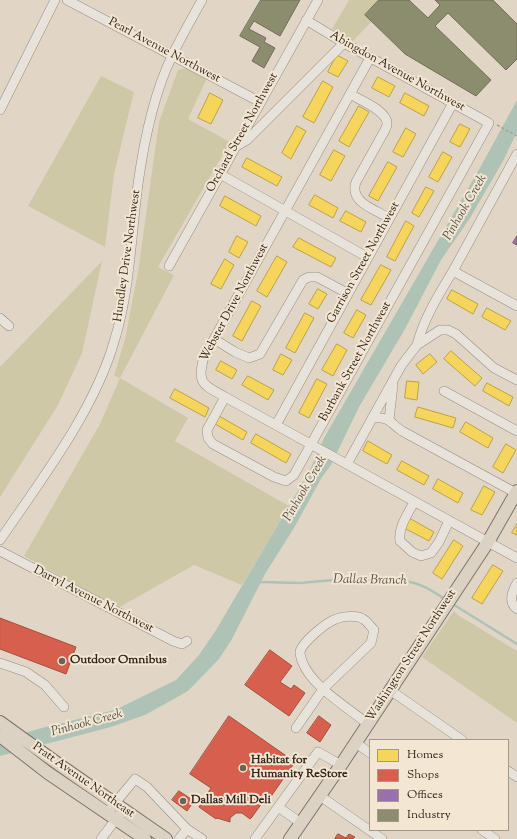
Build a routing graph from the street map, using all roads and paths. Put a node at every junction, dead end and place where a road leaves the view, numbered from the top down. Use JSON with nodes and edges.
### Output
{"nodes":[{"id":1,"x":55,"y":0,"type":"edge"},
{"id":2,"x":67,"y":0,"type":"edge"},
{"id":3,"x":202,"y":0,"type":"edge"},
{"id":4,"x":318,"y":0,"type":"edge"},
{"id":5,"x":306,"y":20,"type":"junction"},
{"id":6,"x":344,"y":43,"type":"junction"},
{"id":7,"x":172,"y":56,"type":"junction"},
{"id":8,"x":370,"y":58,"type":"junction"},
{"id":9,"x":350,"y":94,"type":"junction"},
{"id":10,"x":260,"y":102,"type":"junction"},
{"id":11,"x":453,"y":102,"type":"junction"},
{"id":12,"x":0,"y":110,"type":"edge"},
{"id":13,"x":489,"y":123,"type":"joint"},
{"id":14,"x":500,"y":126,"type":"dead end"},
{"id":15,"x":517,"y":136,"type":"edge"},
{"id":16,"x":237,"y":146,"type":"junction"},
{"id":17,"x":517,"y":154,"type":"edge"},
{"id":18,"x":220,"y":174,"type":"junction"},
{"id":19,"x":285,"y":212,"type":"junction"},
{"id":20,"x":389,"y":218,"type":"junction"},
{"id":21,"x":367,"y":257,"type":"junction"},
{"id":22,"x":169,"y":266,"type":"dead end"},
{"id":23,"x":453,"y":271,"type":"junction"},
{"id":24,"x":347,"y":293,"type":"junction"},
{"id":25,"x":517,"y":306,"type":"edge"},
{"id":26,"x":427,"y":317,"type":"junction"},
{"id":27,"x":0,"y":318,"type":"edge"},
{"id":28,"x":9,"y":326,"type":"dead end"},
{"id":29,"x":440,"y":330,"type":"junction"},
{"id":30,"x":214,"y":339,"type":"junction"},
{"id":31,"x":417,"y":345,"type":"junction"},
{"id":32,"x":394,"y":378,"type":"junction"},
{"id":33,"x":517,"y":380,"type":"edge"},
{"id":34,"x":444,"y":391,"type":"dead end"},
{"id":35,"x":225,"y":397,"type":"junction"},
{"id":36,"x":372,"y":418,"type":"junction"},
{"id":37,"x":389,"y":420,"type":"junction"},
{"id":38,"x":276,"y":425,"type":"junction"},
{"id":39,"x":517,"y":431,"type":"edge"},
{"id":40,"x":311,"y":444,"type":"junction"},
{"id":41,"x":344,"y":463,"type":"junction"},
{"id":42,"x":516,"y":492,"type":"edge"},
{"id":43,"x":414,"y":502,"type":"junction"},
{"id":44,"x":449,"y":521,"type":"junction"},
{"id":45,"x":0,"y":540,"type":"edge"},
{"id":46,"x":488,"y":542,"type":"junction"},
{"id":47,"x":0,"y":551,"type":"edge"},
{"id":48,"x":517,"y":558,"type":"edge"},
{"id":49,"x":517,"y":583,"type":"edge"},
{"id":50,"x":517,"y":609,"type":"edge"},
{"id":51,"x":187,"y":642,"type":"dead end"},
{"id":52,"x":0,"y":663,"type":"edge"},
{"id":53,"x":323,"y":689,"type":"junction"},
{"id":54,"x":390,"y":690,"type":"junction"},
{"id":55,"x":64,"y":707,"type":"dead end"},
{"id":56,"x":0,"y":722,"type":"edge"},
{"id":57,"x":368,"y":724,"type":"junction"},
{"id":58,"x":296,"y":728,"type":"dead end"},
{"id":59,"x":0,"y":736,"type":"edge"},
{"id":60,"x":461,"y":739,"type":"edge"},
{"id":61,"x":356,"y":743,"type":"junction"},
{"id":62,"x":369,"y":753,"type":"edge"},
{"id":63,"x":341,"y":766,"type":"junction"},
{"id":64,"x":320,"y":796,"type":"junction"},
{"id":65,"x":278,"y":807,"type":"junction"},
{"id":66,"x":115,"y":812,"type":"junction"},
{"id":67,"x":301,"y":823,"type":"junction"},
{"id":68,"x":187,"y":829,"type":"junction"},
{"id":69,"x":369,"y":830,"type":"edge"},
{"id":70,"x":370,"y":831,"type":"edge"},
{"id":71,"x":483,"y":831,"type":"edge"},
{"id":72,"x":101,"y":839,"type":"edge"},
{"id":73,"x":145,"y":839,"type":"edge"},
{"id":74,"x":166,"y":839,"type":"edge"},
{"id":75,"x":179,"y":839,"type":"edge"},
{"id":76,"x":202,"y":839,"type":"edge"},
{"id":77,"x":255,"y":839,"type":"edge"},
{"id":78,"x":290,"y":839,"type":"edge"},
{"id":79,"x":382,"y":839,"type":"edge"},
{"id":80,"x":495,"y":839,"type":"edge"}],
"edges":[{"from":1,"to":12,"type":"street"},
{"from":2,"to":7,"type":"street","name":"Pearl Avenue Northwest"},
{"from":3,"to":7,"type":"street","name":"Hundley Drive Northwest"},
{"from":4,"to":5,"type":"street","name":"Orchard Street Northwest"},
{"from":5,"to":6,"type":"street","name":"Abingdon Avenue Northwest"},
{"from":5,"to":10,"type":"street","name":"Orchard Street Northwest"},
{"from":6,"to":8,"type":"street","name":"Abingdon Avenue Northwest"},
{"from":6,"to":16,"type":"street"},
{"from":7,"to":10,"type":"street","name":"Pearl Avenue Northwest"},
{"from":7,"to":45,"type":"street","name":"Hundley Drive Northwest"},
{"from":8,"to":9,"type":"street","name":"Webster Drive Northwest"},
{"from":8,"to":11,"type":"street","name":"Abingdon Avenue Northwest"},
{"from":9,"to":19,"type":"street","name":"Webster Drive Northwest"},
{"from":9,"to":20,"type":"street"},
{"from":10,"to":16,"type":"street","name":"Orchard Street Northwest"},
{"from":11,"to":13,"type":"street","name":"Abingdon Avenue Northwest"},
{"from":11,"to":20,"type":"street","name":"Garrison Street Northwest"},
{"from":13,"to":40,"type":"street","name":"Burbank Street Northwest"},
{"from":14,"to":15,"type":"path"},
{"from":16,"to":18,"type":"street","name":"Orchard Street Northwest"},
{"from":17,"to":23,"type":"street"},
{"from":18,"to":19,"type":"street"},
{"from":18,"to":22,"type":"street","name":"Orchard Street Northwest"},
{"from":19,"to":21,"type":"street"},
{"from":19,"to":30,"type":"street","name":"Webster Drive Northwest"},
{"from":20,"to":21,"type":"street","name":"Garrison Street Northwest"},
{"from":21,"to":24,"type":"street","name":"Garrison Street Northwest"},
{"from":23,"to":25,"type":"street"},
{"from":23,"to":26,"type":"street"},
{"from":24,"to":30,"type":"street"},
{"from":24,"to":38,"type":"street","name":"Garrison Street Northwest"},
{"from":26,"to":29,"type":"street"},
{"from":26,"to":31,"type":"street"},
{"from":27,"to":28,"type":"street"},
{"from":29,"to":31,"type":"street"},
{"from":29,"to":33,"type":"street"},
{"from":30,"to":35,"type":"street","name":"Webster Drive Northwest"},
{"from":31,"to":32,"type":"street"},
{"from":32,"to":36,"type":"street"},
{"from":32,"to":37,"type":"street"},
{"from":34,"to":39,"type":"street"},
{"from":35,"to":38,"type":"street","name":"Webster Drive Northwest"},
{"from":35,"to":40,"type":"street","name":"Burbank Street Northwest"},
{"from":36,"to":37,"type":"street"},
{"from":36,"to":41,"type":"street"},
{"from":37,"to":42,"type":"street"},
{"from":38,"to":40,"type":"street","name":"Webster Drive Northwest"},
{"from":40,"to":41,"type":"street","name":"Webster Drive Northwest"},
{"from":41,"to":43,"type":"street","name":"Webster Drive Northwest"},
{"from":42,"to":46,"type":"main road","name":"Washington Street Northwest"},
{"from":43,"to":44,"type":"street","name":"Webster Drive Northwest"},
{"from":43,"to":44,"type":"street"},
{"from":44,"to":46,"type":"street","name":"Webster Drive Northwest"},
{"from":46,"to":48,"type":"street","name":"Webster Drive Northwest"},
{"from":46,"to":54,"type":"main road","name":"Washington Street Northwest"},
{"from":47,"to":51,"type":"street","name":"Darryl Avenue Northwest"},
{"from":49,"to":50,"type":"street"},
{"from":52,"to":55,"type":"street"},
{"from":53,"to":53,"type":"street"},
{"from":53,"to":57,"type":"street"},
{"from":53,"to":58,"type":"street"},
{"from":54,"to":57,"type":"main road","name":"Washington Street Northwest"},
{"from":54,"to":60,"type":"street"},
{"from":56,"to":66,"type":"main road","name":"Pratt Avenue Northeast"},
{"from":57,"to":61,"type":"main road","name":"Washington Street Northwest"},
{"from":59,"to":66,"type":"main road","name":"Pratt Avenue Northeast"},
{"from":61,"to":62,"type":"street"},
{"from":61,"to":63,"type":"main road","name":"Washington Street Northwest"},
{"from":63,"to":64,"type":"main road","name":"Washington Street Northwest"},
{"from":63,"to":65,"type":"street"},
{"from":64,"to":67,"type":"main road","name":"Washington Street Northwest"},
{"from":64,"to":69,"type":"street"},
{"from":65,"to":67,"type":"street"},
{"from":65,"to":77,"type":"street"},
{"from":66,"to":68,"type":"street"},
{"from":66,"to":72,"type":"street"},
{"from":66,"to":73,"type":"main road","name":"Pratt Avenue Northeast"},
{"from":66,"to":74,"type":"main road","name":"Pratt Avenue Northeast"},
{"from":67,"to":78,"type":"main road","name":"Washington Street Northwest"},
{"from":68,"to":75,"type":"street"},
{"from":68,"to":76,"type":"street"},
{"from":70,"to":79,"type":"street"},
{"from":71,"to":80,"type":"street"}]}
